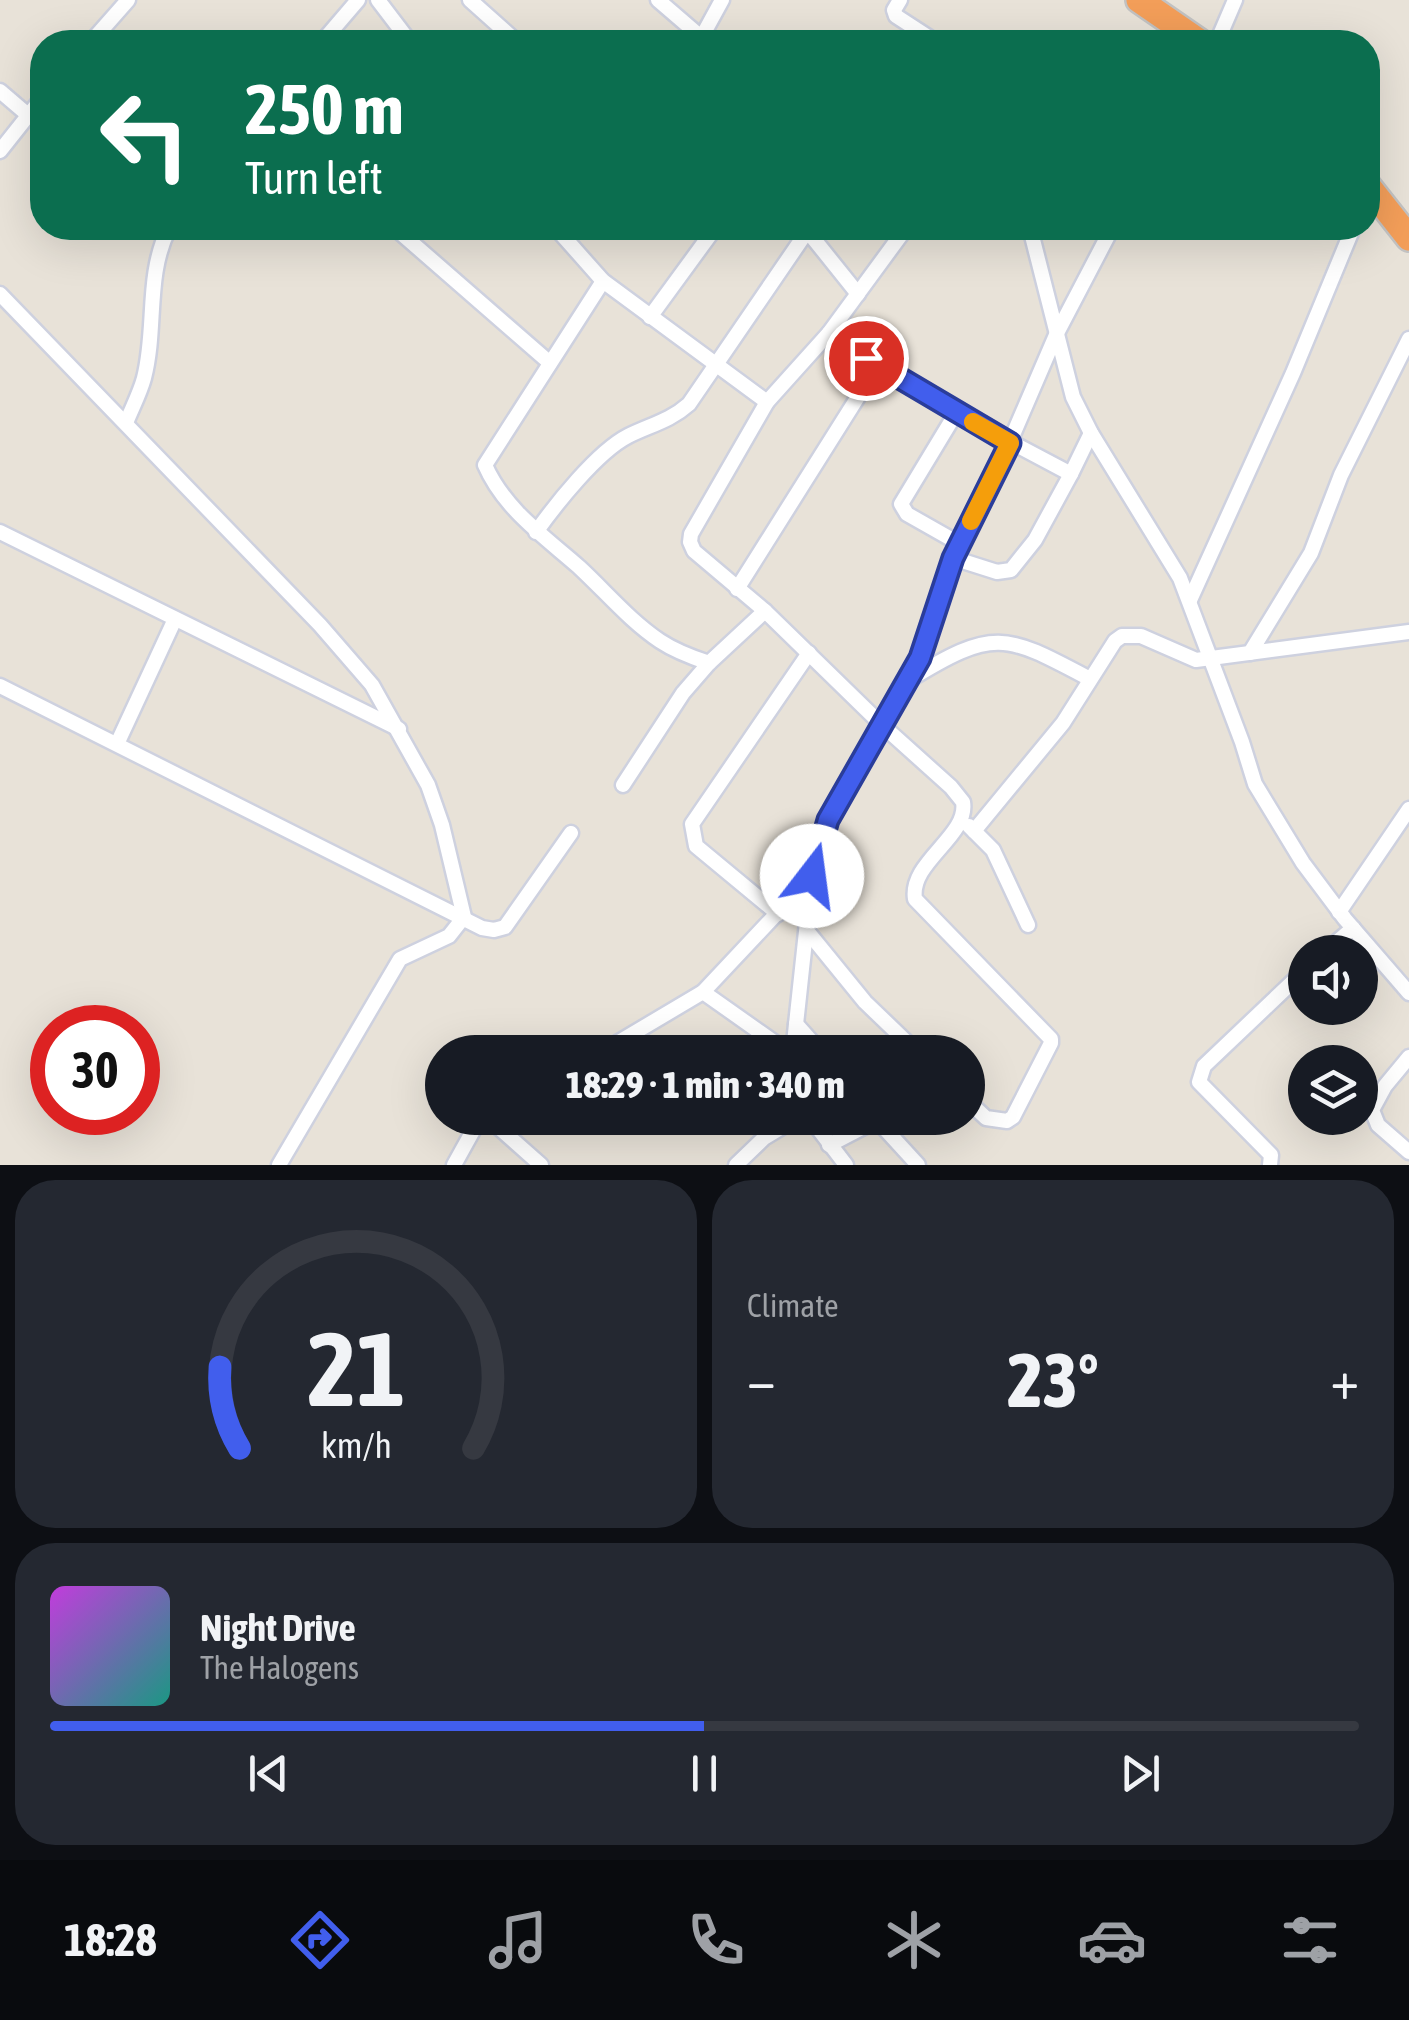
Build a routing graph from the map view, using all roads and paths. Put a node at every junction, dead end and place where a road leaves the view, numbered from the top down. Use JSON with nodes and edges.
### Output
{"nodes":[{"id":1,"x":128,"y":0,"type":"edge"},
{"id":2,"x":358,"y":0,"type":"edge"},
{"id":3,"x":378,"y":0,"type":"edge"},
{"id":4,"x":470,"y":0,"type":"edge"},
{"id":5,"x":658,"y":0,"type":"edge"},
{"id":6,"x":722,"y":0,"type":"edge"},
{"id":7,"x":900,"y":0,"type":"edge"},
{"id":8,"x":1139,"y":0,"type":"edge"},
{"id":9,"x":1235,"y":0,"type":"edge"},
{"id":10,"x":102,"y":30,"type":"edge"},
{"id":11,"x":332,"y":30,"type":"edge"},
{"id":12,"x":401,"y":30,"type":"edge"},
{"id":13,"x":504,"y":30,"type":"edge"},
{"id":14,"x":690,"y":30,"type":"edge"},
{"id":15,"x":706,"y":30,"type":"edge"},
{"id":16,"x":918,"y":30,"type":"edge"},
{"id":17,"x":1183,"y":30,"type":"edge"},
{"id":18,"x":1222,"y":30,"type":"edge"},
{"id":19,"x":0,"y":90,"type":"edge"},
{"id":20,"x":30,"y":112,"type":"edge"},
{"id":21,"x":28,"y":114,"type":"junction"},
{"id":22,"x":0,"y":150,"type":"edge"},
{"id":23,"x":1380,"y":203,"type":"edge"},
{"id":24,"x":1409,"y":238,"type":"edge"},
{"id":25,"x":163,"y":240,"type":"edge"},
{"id":26,"x":408,"y":240,"type":"edge"},
{"id":27,"x":567,"y":240,"type":"edge"},
{"id":28,"x":706,"y":240,"type":"edge"},
{"id":29,"x":799,"y":240,"type":"edge"},
{"id":30,"x":816,"y":240,"type":"edge"},
{"id":31,"x":897,"y":240,"type":"edge"},
{"id":32,"x":1033,"y":240,"type":"edge"},
{"id":33,"x":1106,"y":240,"type":"edge"},
{"id":34,"x":1348,"y":240,"type":"edge"},
{"id":35,"x":603,"y":281,"type":"junction"},
{"id":36,"x":0,"y":294,"type":"edge"},
{"id":37,"x":858,"y":294,"type":"junction"},
{"id":38,"x":650,"y":317,"type":"junction"},
{"id":39,"x":828,"y":334,"type":"junction"},
{"id":40,"x":1056,"y":335,"type":"junction"},
{"id":41,"x":1409,"y":339,"type":"edge"},
{"id":42,"x":550,"y":363,"type":"junction"},
{"id":43,"x":714,"y":364,"type":"junction"},
{"id":44,"x":878,"y":364,"type":"junction"},
{"id":45,"x":767,"y":402,"type":"junction"},
{"id":46,"x":956,"y":413,"type":"junction"},
{"id":47,"x":126,"y":423,"type":"junction"},
{"id":48,"x":1091,"y":433,"type":"junction"},
{"id":49,"x":1010,"y":443,"type":"junction"},
{"id":50,"x":1071,"y":474,"type":"junction"},
{"id":51,"x":0,"y":532,"type":"edge"},
{"id":52,"x":536,"y":532,"type":"junction"},
{"id":53,"x":956,"y":551,"type":"junction"},
{"id":54,"x":737,"y":589,"type":"junction"},
{"id":55,"x":1190,"y":600,"type":"junction"},
{"id":56,"x":765,"y":611,"type":"junction"},
{"id":57,"x":175,"y":619,"type":"junction"},
{"id":58,"x":1409,"y":632,"type":"edge"},
{"id":59,"x":809,"y":653,"type":"junction"},
{"id":60,"x":1250,"y":653,"type":"junction"},
{"id":61,"x":1210,"y":658,"type":"junction"},
{"id":62,"x":709,"y":663,"type":"junction"},
{"id":63,"x":1090,"y":679,"type":"junction"},
{"id":64,"x":909,"y":680,"type":"junction"},
{"id":65,"x":0,"y":686,"type":"edge"},
{"id":66,"x":882,"y":725,"type":"junction"},
{"id":67,"x":400,"y":730,"type":"junction"},
{"id":68,"x":117,"y":744,"type":"junction"},
{"id":69,"x":623,"y":785,"type":"dead end"},
{"id":70,"x":1409,"y":809,"type":"edge"},
{"id":71,"x":961,"y":818,"type":"junction"},
{"id":72,"x":974,"y":831,"type":"junction"},
{"id":73,"x":571,"y":834,"type":"dead end"},
{"id":74,"x":812,"y":876,"type":"junction"},
{"id":75,"x":1339,"y":912,"type":"junction"},
{"id":76,"x":778,"y":914,"type":"junction"},
{"id":77,"x":464,"y":917,"type":"junction"},
{"id":78,"x":1028,"y":925,"type":"dead end"},
{"id":79,"x":1352,"y":928,"type":"junction"},
{"id":80,"x":808,"y":932,"type":"junction"},
{"id":81,"x":1344,"y":935,"type":"edge"},
{"id":82,"x":1288,"y":986,"type":"edge"},
{"id":83,"x":703,"y":992,"type":"junction"},
{"id":84,"x":1409,"y":993,"type":"edge"},
{"id":85,"x":796,"y":1024,"type":"junction"},
{"id":86,"x":631,"y":1035,"type":"edge"},
{"id":87,"x":765,"y":1035,"type":"edge"},
{"id":88,"x":794,"y":1035,"type":"edge"},
{"id":89,"x":806,"y":1035,"type":"edge"},
{"id":90,"x":900,"y":1035,"type":"edge"},
{"id":91,"x":1409,"y":1058,"type":"edge"},
{"id":92,"x":985,"y":1117,"type":"edge"},
{"id":93,"x":471,"y":1135,"type":"edge"},
{"id":94,"x":508,"y":1135,"type":"edge"},
{"id":95,"x":769,"y":1135,"type":"edge"},
{"id":96,"x":822,"y":1135,"type":"edge"},
{"id":97,"x":847,"y":1135,"type":"edge"},
{"id":98,"x":891,"y":1135,"type":"edge"},
{"id":99,"x":829,"y":1145,"type":"junction"},
{"id":100,"x":1409,"y":1152,"type":"edge"},
{"id":101,"x":278,"y":1165,"type":"edge"},
{"id":102,"x":454,"y":1165,"type":"edge"},
{"id":103,"x":542,"y":1165,"type":"edge"},
{"id":104,"x":736,"y":1165,"type":"edge"},
{"id":105,"x":846,"y":1165,"type":"edge"},
{"id":106,"x":918,"y":1165,"type":"edge"},
{"id":107,"x":1270,"y":1165,"type":"edge"}],
"edges":[{"from":1,"to":10,"type":"street"},
{"from":2,"to":11,"type":"street"},
{"from":3,"to":12,"type":"street"},
{"from":4,"to":13,"type":"street"},
{"from":5,"to":14,"type":"street"},
{"from":6,"to":15,"type":"street"},
{"from":7,"to":16,"type":"street"},
{"from":8,"to":17,"type":"highway"},
{"from":9,"to":18,"type":"street"},
{"from":19,"to":21,"type":"street"},
{"from":20,"to":21,"type":"street"},
{"from":21,"to":22,"type":"street"},
{"from":23,"to":24,"type":"highway"},
{"from":25,"to":47,"type":"street"},
{"from":26,"to":42,"type":"street"},
{"from":27,"to":35,"type":"street"},
{"from":28,"to":38,"type":"street"},
{"from":29,"to":43,"type":"street"},
{"from":30,"to":37,"type":"street"},
{"from":31,"to":37,"type":"street"},
{"from":32,"to":40,"type":"street"},
{"from":33,"to":40,"type":"street"},
{"from":34,"to":55,"type":"street"},
{"from":35,"to":38,"type":"street"},
{"from":35,"to":42,"type":"street"},
{"from":36,"to":47,"type":"street"},
{"from":37,"to":39,"type":"street"},
{"from":38,"to":43,"type":"street"},
{"from":39,"to":44,"type":"street"},
{"from":39,"to":45,"type":"street"},
{"from":40,"to":48,"type":"street"},
{"from":40,"to":49,"type":"street"},
{"from":41,"to":60,"type":"street"},
{"from":42,"to":52,"type":"street"},
{"from":43,"to":45,"type":"street"},
{"from":43,"to":52,"type":"street"},
{"from":44,"to":46,"type":"street"},
{"from":44,"to":54,"type":"street"},
{"from":45,"to":54,"type":"street"},
{"from":46,"to":49,"type":"street"},
{"from":46,"to":53,"type":"street"},
{"from":47,"to":67,"type":"street"},
{"from":48,"to":50,"type":"street"},
{"from":48,"to":55,"type":"street"},
{"from":49,"to":50,"type":"street"},
{"from":49,"to":53,"type":"street"},
{"from":50,"to":53,"type":"street"},
{"from":51,"to":57,"type":"street"},
{"from":52,"to":62,"type":"street"},
{"from":53,"to":64,"type":"street"},
{"from":54,"to":56,"type":"street"},
{"from":55,"to":61,"type":"street"},
{"from":56,"to":59,"type":"street"},
{"from":56,"to":62,"type":"street"},
{"from":57,"to":67,"type":"street"},
{"from":57,"to":68,"type":"street"},
{"from":58,"to":60,"type":"street"},
{"from":59,"to":66,"type":"street"},
{"from":59,"to":76,"type":"street"},
{"from":60,"to":61,"type":"street"},
{"from":61,"to":63,"type":"street"},
{"from":61,"to":75,"type":"street"},
{"from":62,"to":69,"type":"street"},
{"from":63,"to":64,"type":"street"},
{"from":63,"to":72,"type":"street"},
{"from":64,"to":66,"type":"street"},
{"from":65,"to":68,"type":"street"},
{"from":66,"to":71,"type":"street"},
{"from":66,"to":74,"type":"street"},
{"from":67,"to":77,"type":"street"},
{"from":68,"to":77,"type":"street"},
{"from":70,"to":75,"type":"street"},
{"from":71,"to":72,"type":"street"},
{"from":71,"to":92,"type":"street"},
{"from":72,"to":78,"type":"street"},
{"from":73,"to":77,"type":"street"},
{"from":74,"to":76,"type":"street"},
{"from":74,"to":80,"type":"street"},
{"from":75,"to":79,"type":"street"},
{"from":76,"to":83,"type":"street"},
{"from":77,"to":101,"type":"street"},
{"from":79,"to":81,"type":"street"},
{"from":79,"to":84,"type":"street"},
{"from":80,"to":85,"type":"street"},
{"from":80,"to":90,"type":"street"},
{"from":82,"to":107,"type":"street"},
{"from":83,"to":86,"type":"street"},
{"from":83,"to":87,"type":"street"},
{"from":85,"to":88,"type":"street"},
{"from":85,"to":89,"type":"street"},
{"from":91,"to":100,"type":"street"},
{"from":93,"to":102,"type":"street"},
{"from":94,"to":103,"type":"street"},
{"from":95,"to":104,"type":"street"},
{"from":96,"to":99,"type":"street"},
{"from":97,"to":99,"type":"street"},
{"from":98,"to":106,"type":"street"},
{"from":99,"to":105,"type":"street"}]}
